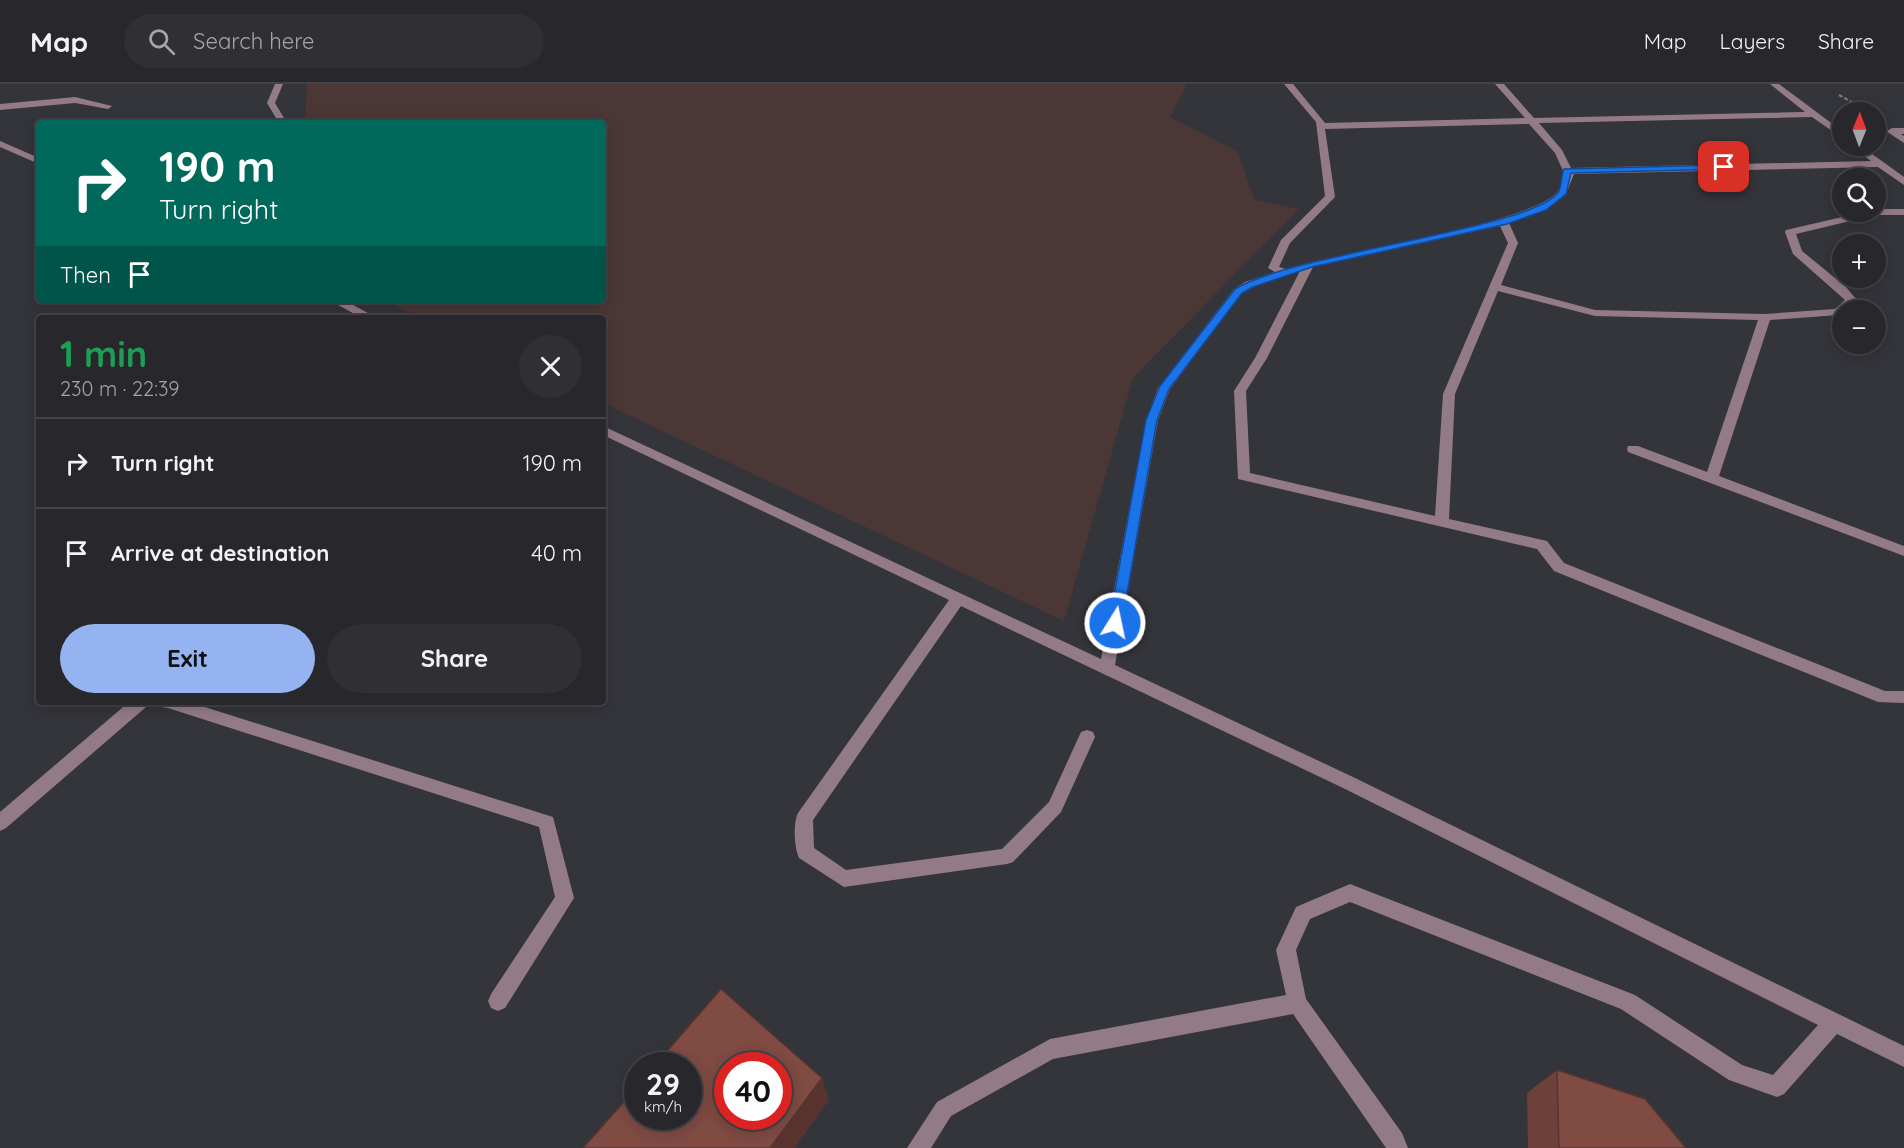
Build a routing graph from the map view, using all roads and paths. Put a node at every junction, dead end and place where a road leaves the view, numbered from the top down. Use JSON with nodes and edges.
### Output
{"nodes":[{"id":1,"x":279,"y":84,"type":"edge"},
{"id":2,"x":1288,"y":84,"type":"edge"},
{"id":3,"x":1499,"y":84,"type":"edge"},
{"id":4,"x":1774,"y":84,"type":"edge"},
{"id":5,"x":1830,"y":90,"type":"dead end"},
{"id":6,"x":1852,"y":102,"type":"edge"},
{"id":7,"x":108,"y":106,"type":"dead end"},
{"id":8,"x":0,"y":107,"type":"edge"},
{"id":9,"x":1814,"y":114,"type":"junction"},
{"id":10,"x":281,"y":120,"type":"edge"},
{"id":11,"x":1531,"y":121,"type":"junction"},
{"id":12,"x":1320,"y":126,"type":"junction"},
{"id":13,"x":1832,"y":128,"type":"edge"},
{"id":14,"x":1904,"y":131,"type":"edge"},
{"id":15,"x":1904,"y":140,"type":"edge"},
{"id":16,"x":0,"y":144,"type":"edge"},
{"id":17,"x":1869,"y":156,"type":"edge"},
{"id":18,"x":36,"y":160,"type":"edge"},
{"id":19,"x":1880,"y":164,"type":"junction"},
{"id":20,"x":1567,"y":171,"type":"junction"},
{"id":21,"x":1904,"y":182,"type":"edge"},
{"id":22,"x":1904,"y":213,"type":"edge"},
{"id":23,"x":1503,"y":222,"type":"junction"},
{"id":24,"x":1309,"y":265,"type":"junction"},
{"id":25,"x":1284,"y":272,"type":"junction"},
{"id":26,"x":1495,"y":287,"type":"junction"},
{"id":27,"x":340,"y":303,"type":"edge"},
{"id":28,"x":365,"y":315,"type":"edge"},
{"id":29,"x":1766,"y":317,"type":"junction"},
{"id":30,"x":606,"y":431,"type":"edge"},
{"id":31,"x":1633,"y":449,"type":"dead end"},
{"id":32,"x":1711,"y":479,"type":"junction"},
{"id":33,"x":1442,"y":521,"type":"junction"},
{"id":34,"x":1904,"y":551,"type":"edge"},
{"id":35,"x":958,"y":598,"type":"junction"},
{"id":36,"x":1107,"y":668,"type":"junction"},
{"id":37,"x":1904,"y":697,"type":"edge"},
{"id":38,"x":137,"y":705,"type":"edge"},
{"id":39,"x":177,"y":705,"type":"edge"},
{"id":40,"x":1087,"y":737,"type":"dead end"},
{"id":41,"x":0,"y":823,"type":"edge"},
{"id":42,"x":498,"y":1001,"type":"dead end"},
{"id":43,"x":1297,"y":1003,"type":"junction"},
{"id":44,"x":1834,"y":1022,"type":"junction"},
{"id":45,"x":1904,"y":1057,"type":"edge"},
{"id":46,"x":918,"y":1148,"type":"edge"},
{"id":47,"x":1397,"y":1148,"type":"edge"}],
"edges":[{"from":1,"to":10,"type":"street"},
{"from":2,"to":12,"type":"street"},
{"from":3,"to":11,"type":"street"},
{"from":4,"to":9,"type":"street"},
{"from":5,"to":6,"type":"path"},
{"from":7,"to":8,"type":"street"},
{"from":9,"to":11,"type":"street"},
{"from":9,"to":13,"type":"street"},
{"from":11,"to":12,"type":"street"},
{"from":11,"to":20,"type":"street"},
{"from":12,"to":25,"type":"street"},
{"from":14,"to":15,"type":"street"},
{"from":16,"to":18,"type":"street"},
{"from":17,"to":19,"type":"street"},
{"from":19,"to":20,"type":"street"},
{"from":19,"to":21,"type":"street"},
{"from":20,"to":23,"type":"street"},
{"from":22,"to":29,"type":"street"},
{"from":23,"to":24,"type":"street"},
{"from":23,"to":26,"type":"street"},
{"from":24,"to":25,"type":"street"},
{"from":24,"to":33,"type":"street"},
{"from":25,"to":36,"type":"street"},
{"from":26,"to":29,"type":"street"},
{"from":26,"to":33,"type":"street"},
{"from":27,"to":28,"type":"street"},
{"from":29,"to":32,"type":"street"},
{"from":30,"to":35,"type":"street"},
{"from":31,"to":32,"type":"street"},
{"from":32,"to":34,"type":"street"},
{"from":33,"to":37,"type":"street"},
{"from":35,"to":36,"type":"street"},
{"from":35,"to":40,"type":"street"},
{"from":36,"to":44,"type":"street"},
{"from":38,"to":41,"type":"street"},
{"from":39,"to":42,"type":"street"},
{"from":43,"to":44,"type":"street"},
{"from":43,"to":46,"type":"street"},
{"from":43,"to":47,"type":"street"},
{"from":44,"to":45,"type":"street"}]}
